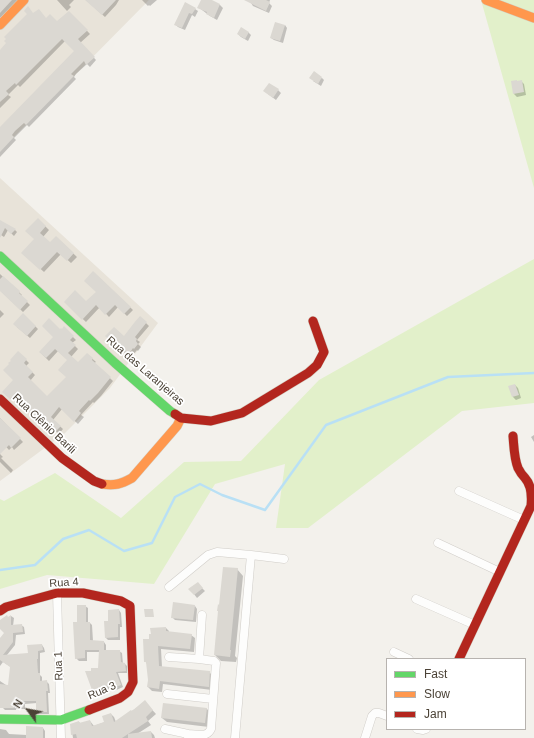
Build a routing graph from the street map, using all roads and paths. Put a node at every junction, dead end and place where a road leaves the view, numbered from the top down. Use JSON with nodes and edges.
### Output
{"nodes":[{"id":1,"x":24,"y":0,"type":"edge"},
{"id":2,"x":486,"y":0,"type":"edge"},
{"id":3,"x":534,"y":18,"type":"edge"},
{"id":4,"x":0,"y":25,"type":"edge"},
{"id":5,"x":0,"y":256,"type":"edge"},
{"id":6,"x":313,"y":321,"type":"dead end"},
{"id":7,"x":0,"y":399,"type":"edge"},
{"id":8,"x":182,"y":418,"type":"junction"},
{"id":9,"x":513,"y":436,"type":"dead end"},
{"id":10,"x":459,"y":491,"type":"dead end"},
{"id":11,"x":524,"y":520,"type":"junction"},
{"id":12,"x":438,"y":543,"type":"dead end"},
{"id":13,"x":251,"y":555,"type":"junction"},
{"id":14,"x":284,"y":559,"type":"dead end"},
{"id":15,"x":500,"y":572,"type":"junction"},
{"id":16,"x":170,"y":587,"type":"dead end"},
{"id":17,"x":57,"y":593,"type":"junction"},
{"id":18,"x":416,"y":599,"type":"dead end"},
{"id":19,"x":130,"y":606,"type":"joint"},
{"id":20,"x":0,"y":611,"type":"edge"},
{"id":21,"x":202,"y":615,"type":"dead end"},
{"id":22,"x":475,"y":625,"type":"junction"},
{"id":23,"x":394,"y":652,"type":"dead end"},
{"id":24,"x":168,"y":657,"type":"dead end"},
{"id":25,"x":407,"y":658,"type":"edge"},
{"id":26,"x":460,"y":658,"type":"edge"},
{"id":27,"x":199,"y":659,"type":"junction"},
{"id":28,"x":168,"y":694,"type":"dead end"},
{"id":29,"x":213,"y":699,"type":"junction"},
{"id":30,"x":386,"y":716,"type":"edge"},
{"id":31,"x":0,"y":719,"type":"edge"},
{"id":32,"x":61,"y":720,"type":"junction"},
{"id":33,"x":165,"y":729,"type":"dead end"},
{"id":34,"x":188,"y":736,"type":"edge"},
{"id":35,"x":61,"y":738,"type":"edge"},
{"id":36,"x":234,"y":738,"type":"edge"},
{"id":37,"x":365,"y":738,"type":"edge"}],
"edges":[{"from":1,"to":4,"type":"street"},
{"from":2,"to":3,"type":"street"},
{"from":5,"to":8,"type":"street","name":"Rua das Laranjeiras"},
{"from":6,"to":8,"type":"street","name":"Rua das Laranjeiras"},
{"from":7,"to":8,"type":"street","name":"Rua Clênio Barili"},
{"from":9,"to":11,"type":"street"},
{"from":10,"to":11,"type":"street"},
{"from":11,"to":15,"type":"street"},
{"from":12,"to":15,"type":"street"},
{"from":13,"to":14,"type":"street"},
{"from":13,"to":16,"type":"street"},
{"from":13,"to":36,"type":"street"},
{"from":15,"to":22,"type":"street"},
{"from":17,"to":19,"type":"street","name":"Rua 4"},
{"from":17,"to":20,"type":"street","name":"Rua 4"},
{"from":17,"to":32,"type":"street","name":"Rua 1"},
{"from":18,"to":22,"type":"street"},
{"from":19,"to":32,"type":"street","name":"Rua 3"},
{"from":21,"to":27,"type":"street"},
{"from":22,"to":26,"type":"street"},
{"from":23,"to":25,"type":"street"},
{"from":24,"to":27,"type":"street"},
{"from":27,"to":29,"type":"street"},
{"from":28,"to":29,"type":"street"},
{"from":29,"to":34,"type":"street"},
{"from":30,"to":37,"type":"street"},
{"from":31,"to":32,"type":"street","name":"Rua 3"},
{"from":32,"to":35,"type":"street","name":"Rua 1"},
{"from":33,"to":34,"type":"street"}]}
